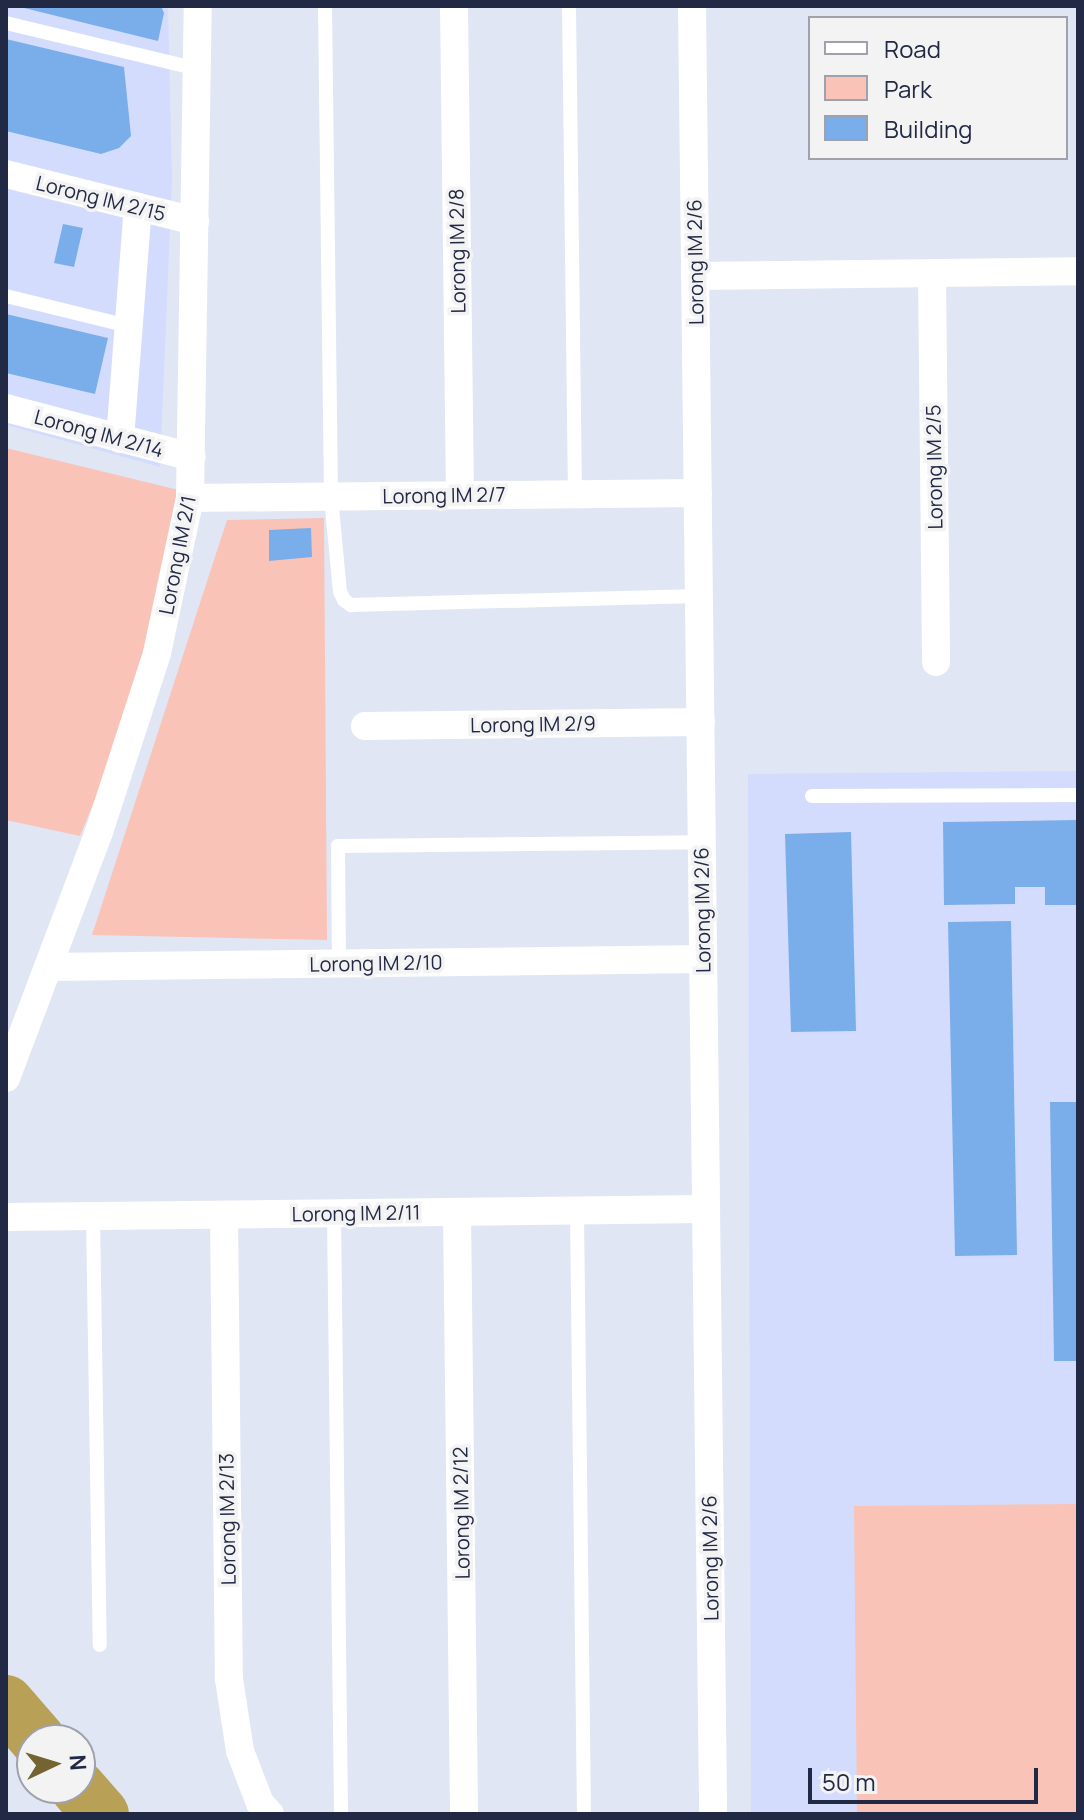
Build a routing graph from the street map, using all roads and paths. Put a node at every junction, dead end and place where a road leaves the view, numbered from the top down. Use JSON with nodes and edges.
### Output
{"nodes":[{"id":1,"x":198,"y":6,"type":"edge"},
{"id":2,"x":325,"y":6,"type":"edge"},
{"id":3,"x":454,"y":6,"type":"edge"},
{"id":4,"x":569,"y":6,"type":"edge"},
{"id":5,"x":692,"y":6,"type":"edge"},
{"id":6,"x":6,"y":23,"type":"edge"},
{"id":7,"x":197,"y":69,"type":"junction"},
{"id":8,"x":6,"y":174,"type":"edge"},
{"id":9,"x":138,"y":207,"type":"junction"},
{"id":10,"x":195,"y":221,"type":"junction"},
{"id":11,"x":1078,"y":271,"type":"edge"},
{"id":12,"x":932,"y":273,"type":"junction"},
{"id":13,"x":695,"y":276,"type":"junction"},
{"id":14,"x":6,"y":296,"type":"edge"},
{"id":15,"x":128,"y":326,"type":"junction"},
{"id":16,"x":6,"y":408,"type":"edge"},
{"id":17,"x":120,"y":439,"type":"junction"},
{"id":18,"x":192,"y":457,"type":"junction"},
{"id":19,"x":698,"y":493,"type":"junction"},
{"id":20,"x":575,"y":494,"type":"junction"},
{"id":21,"x":460,"y":495,"type":"junction"},
{"id":22,"x":331,"y":497,"type":"junction"},
{"id":23,"x":190,"y":498,"type":"junction"},
{"id":24,"x":699,"y":596,"type":"junction"},
{"id":25,"x":936,"y":662,"type":"dead end"},
{"id":26,"x":701,"y":722,"type":"junction"},
{"id":27,"x":365,"y":726,"type":"dead end"},
{"id":28,"x":1078,"y":795,"type":"edge"},
{"id":29,"x":812,"y":796,"type":"dead end"},
{"id":30,"x":702,"y":842,"type":"junction"},
{"id":31,"x":703,"y":959,"type":"junction"},
{"id":32,"x":339,"y":963,"type":"junction"},
{"id":33,"x":50,"y":967,"type":"junction"},
{"id":34,"x":6,"y":1078,"type":"edge"},
{"id":35,"x":706,"y":1209,"type":"junction"},
{"id":36,"x":577,"y":1210,"type":"junction"},
{"id":37,"x":457,"y":1212,"type":"junction"},
{"id":38,"x":334,"y":1213,"type":"junction"},
{"id":39,"x":224,"y":1215,"type":"junction"},
{"id":40,"x":93,"y":1216,"type":"junction"},
{"id":41,"x":6,"y":1217,"type":"edge"},
{"id":42,"x":100,"y":1645,"type":"dead end"},
{"id":43,"x":270,"y":1814,"type":"edge"},
{"id":44,"x":341,"y":1814,"type":"edge"},
{"id":45,"x":464,"y":1814,"type":"edge"},
{"id":46,"x":584,"y":1814,"type":"edge"},
{"id":47,"x":713,"y":1814,"type":"edge"}],
"edges":[{"from":1,"to":7,"type":"street","name":"Lorong IM 2/1"},
{"from":2,"to":22,"type":"lane"},
{"from":3,"to":21,"type":"street","name":"Lorong IM 2/8"},
{"from":4,"to":20,"type":"lane"},
{"from":5,"to":13,"type":"street","name":"Lorong IM 2/6"},
{"from":6,"to":7,"type":"lane"},
{"from":7,"to":10,"type":"street","name":"Lorong IM 2/1"},
{"from":8,"to":9,"type":"street","name":"Lorong IM 2/15"},
{"from":9,"to":10,"type":"street","name":"Lorong IM 2/15"},
{"from":9,"to":15,"type":"street"},
{"from":10,"to":18,"type":"street","name":"Lorong IM 2/1"},
{"from":11,"to":12,"type":"street"},
{"from":12,"to":13,"type":"street"},
{"from":12,"to":25,"type":"street","name":"Lorong IM 2/5"},
{"from":13,"to":19,"type":"street","name":"Lorong IM 2/6"},
{"from":14,"to":15,"type":"lane"},
{"from":15,"to":17,"type":"street"},
{"from":16,"to":17,"type":"street","name":"Lorong IM 2/14"},
{"from":17,"to":18,"type":"street","name":"Lorong IM 2/14"},
{"from":18,"to":23,"type":"street","name":"Lorong IM 2/1"},
{"from":19,"to":20,"type":"street","name":"Lorong IM 2/7"},
{"from":19,"to":24,"type":"street","name":"Lorong IM 2/6"},
{"from":20,"to":21,"type":"street","name":"Lorong IM 2/7"},
{"from":21,"to":22,"type":"street","name":"Lorong IM 2/7"},
{"from":22,"to":23,"type":"street","name":"Lorong IM 2/7"},
{"from":22,"to":24,"type":"lane"},
{"from":23,"to":33,"type":"street","name":"Lorong IM 2/1"},
{"from":24,"to":26,"type":"street","name":"Lorong IM 2/6"},
{"from":26,"to":27,"type":"street","name":"Lorong IM 2/9"},
{"from":26,"to":30,"type":"street","name":"Lorong IM 2/6"},
{"from":28,"to":29,"type":"lane"},
{"from":30,"to":31,"type":"street","name":"Lorong IM 2/6"},
{"from":30,"to":32,"type":"lane"},
{"from":31,"to":32,"type":"street","name":"Lorong IM 2/10"},
{"from":31,"to":35,"type":"street","name":"Lorong IM 2/6"},
{"from":32,"to":33,"type":"street","name":"Lorong IM 2/10"},
{"from":33,"to":34,"type":"street","name":"Lorong IM 2/1"},
{"from":35,"to":36,"type":"street","name":"Lorong IM 2/11"},
{"from":35,"to":47,"type":"street","name":"Lorong IM 2/6"},
{"from":36,"to":37,"type":"street","name":"Lorong IM 2/11"},
{"from":36,"to":46,"type":"lane"},
{"from":37,"to":38,"type":"street","name":"Lorong IM 2/11"},
{"from":37,"to":45,"type":"street","name":"Lorong IM 2/12"},
{"from":38,"to":39,"type":"street","name":"Lorong IM 2/11"},
{"from":38,"to":44,"type":"lane"},
{"from":39,"to":40,"type":"street","name":"Lorong IM 2/11"},
{"from":39,"to":43,"type":"street","name":"Lorong IM 2/13"},
{"from":40,"to":41,"type":"street","name":"Lorong IM 2/11"},
{"from":40,"to":42,"type":"lane"}]}
